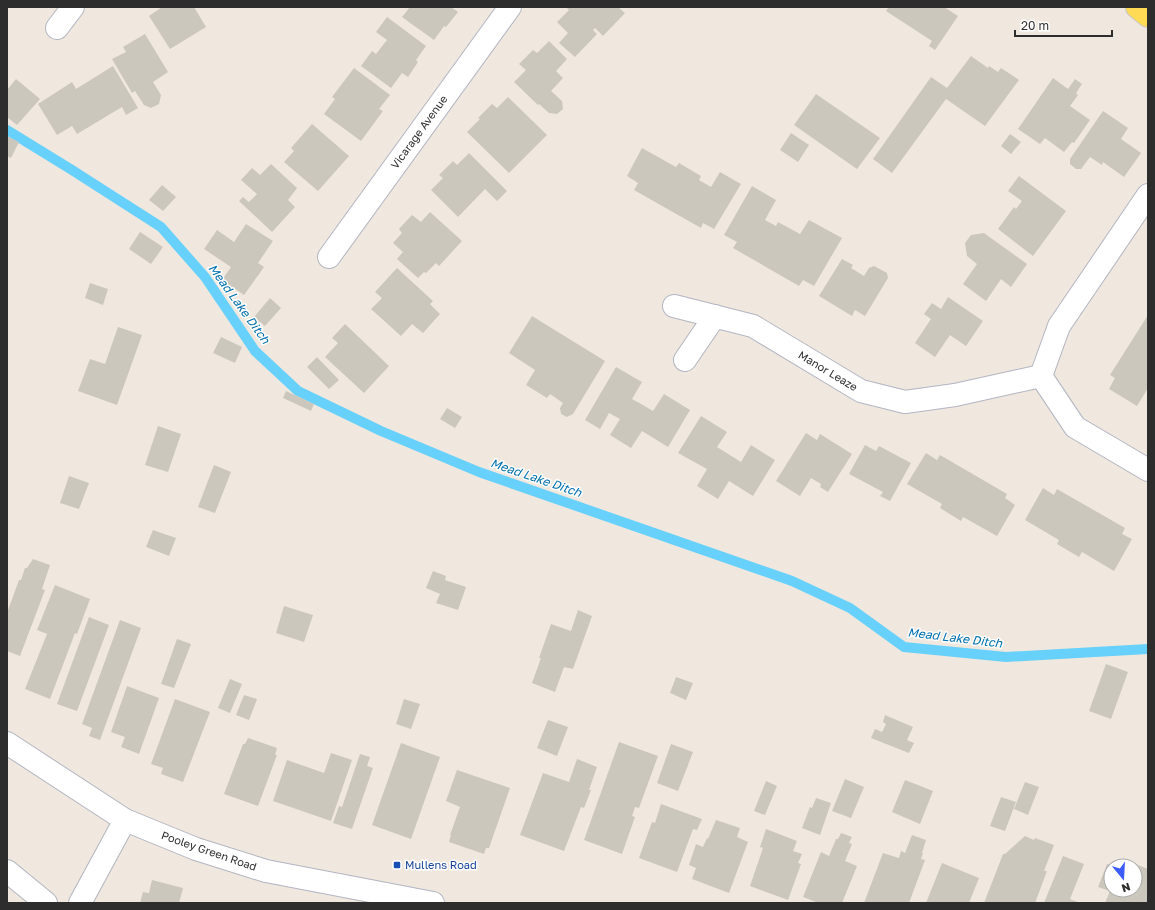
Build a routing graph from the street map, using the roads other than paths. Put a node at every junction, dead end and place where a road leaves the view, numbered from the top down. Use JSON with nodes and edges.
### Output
{"nodes":[{"id":1,"x":73,"y":7,"type":"edge"},
{"id":2,"x":510,"y":7,"type":"edge"},
{"id":3,"x":1137,"y":7,"type":"edge"},
{"id":4,"x":1148,"y":16,"type":"edge"},
{"id":5,"x":57,"y":28,"type":"dead end"},
{"id":6,"x":1148,"y":195,"type":"edge"},
{"id":7,"x":328,"y":257,"type":"dead end"},
{"id":8,"x":674,"y":306,"type":"dead end"},
{"id":9,"x":715,"y":316,"type":"junction"},
{"id":10,"x":685,"y":360,"type":"dead end"},
{"id":11,"x":1041,"y":376,"type":"junction"},
{"id":12,"x":1148,"y":470,"type":"edge"},
{"id":13,"x":7,"y":743,"type":"edge"},
{"id":14,"x":125,"y":820,"type":"junction"},
{"id":15,"x":7,"y":871,"type":"edge"},
{"id":16,"x":46,"y":903,"type":"edge"},
{"id":17,"x":80,"y":903,"type":"edge"},
{"id":18,"x":433,"y":903,"type":"edge"}],
"edges":[{"from":1,"to":5,"type":"street"},
{"from":2,"to":7,"type":"street","name":"Vicarage Avenue"},
{"from":3,"to":4,"type":"main road"},
{"from":6,"to":11,"type":"street"},
{"from":8,"to":9,"type":"street","name":"Manor Leaze"},
{"from":9,"to":10,"type":"street"},
{"from":9,"to":11,"type":"street","name":"Manor Leaze"},
{"from":11,"to":12,"type":"street"},
{"from":13,"to":14,"type":"street","name":"Pooley Green Road"},
{"from":14,"to":17,"type":"street"},
{"from":14,"to":18,"type":"street","name":"Pooley Green Road"},
{"from":15,"to":16,"type":"street"}]}
